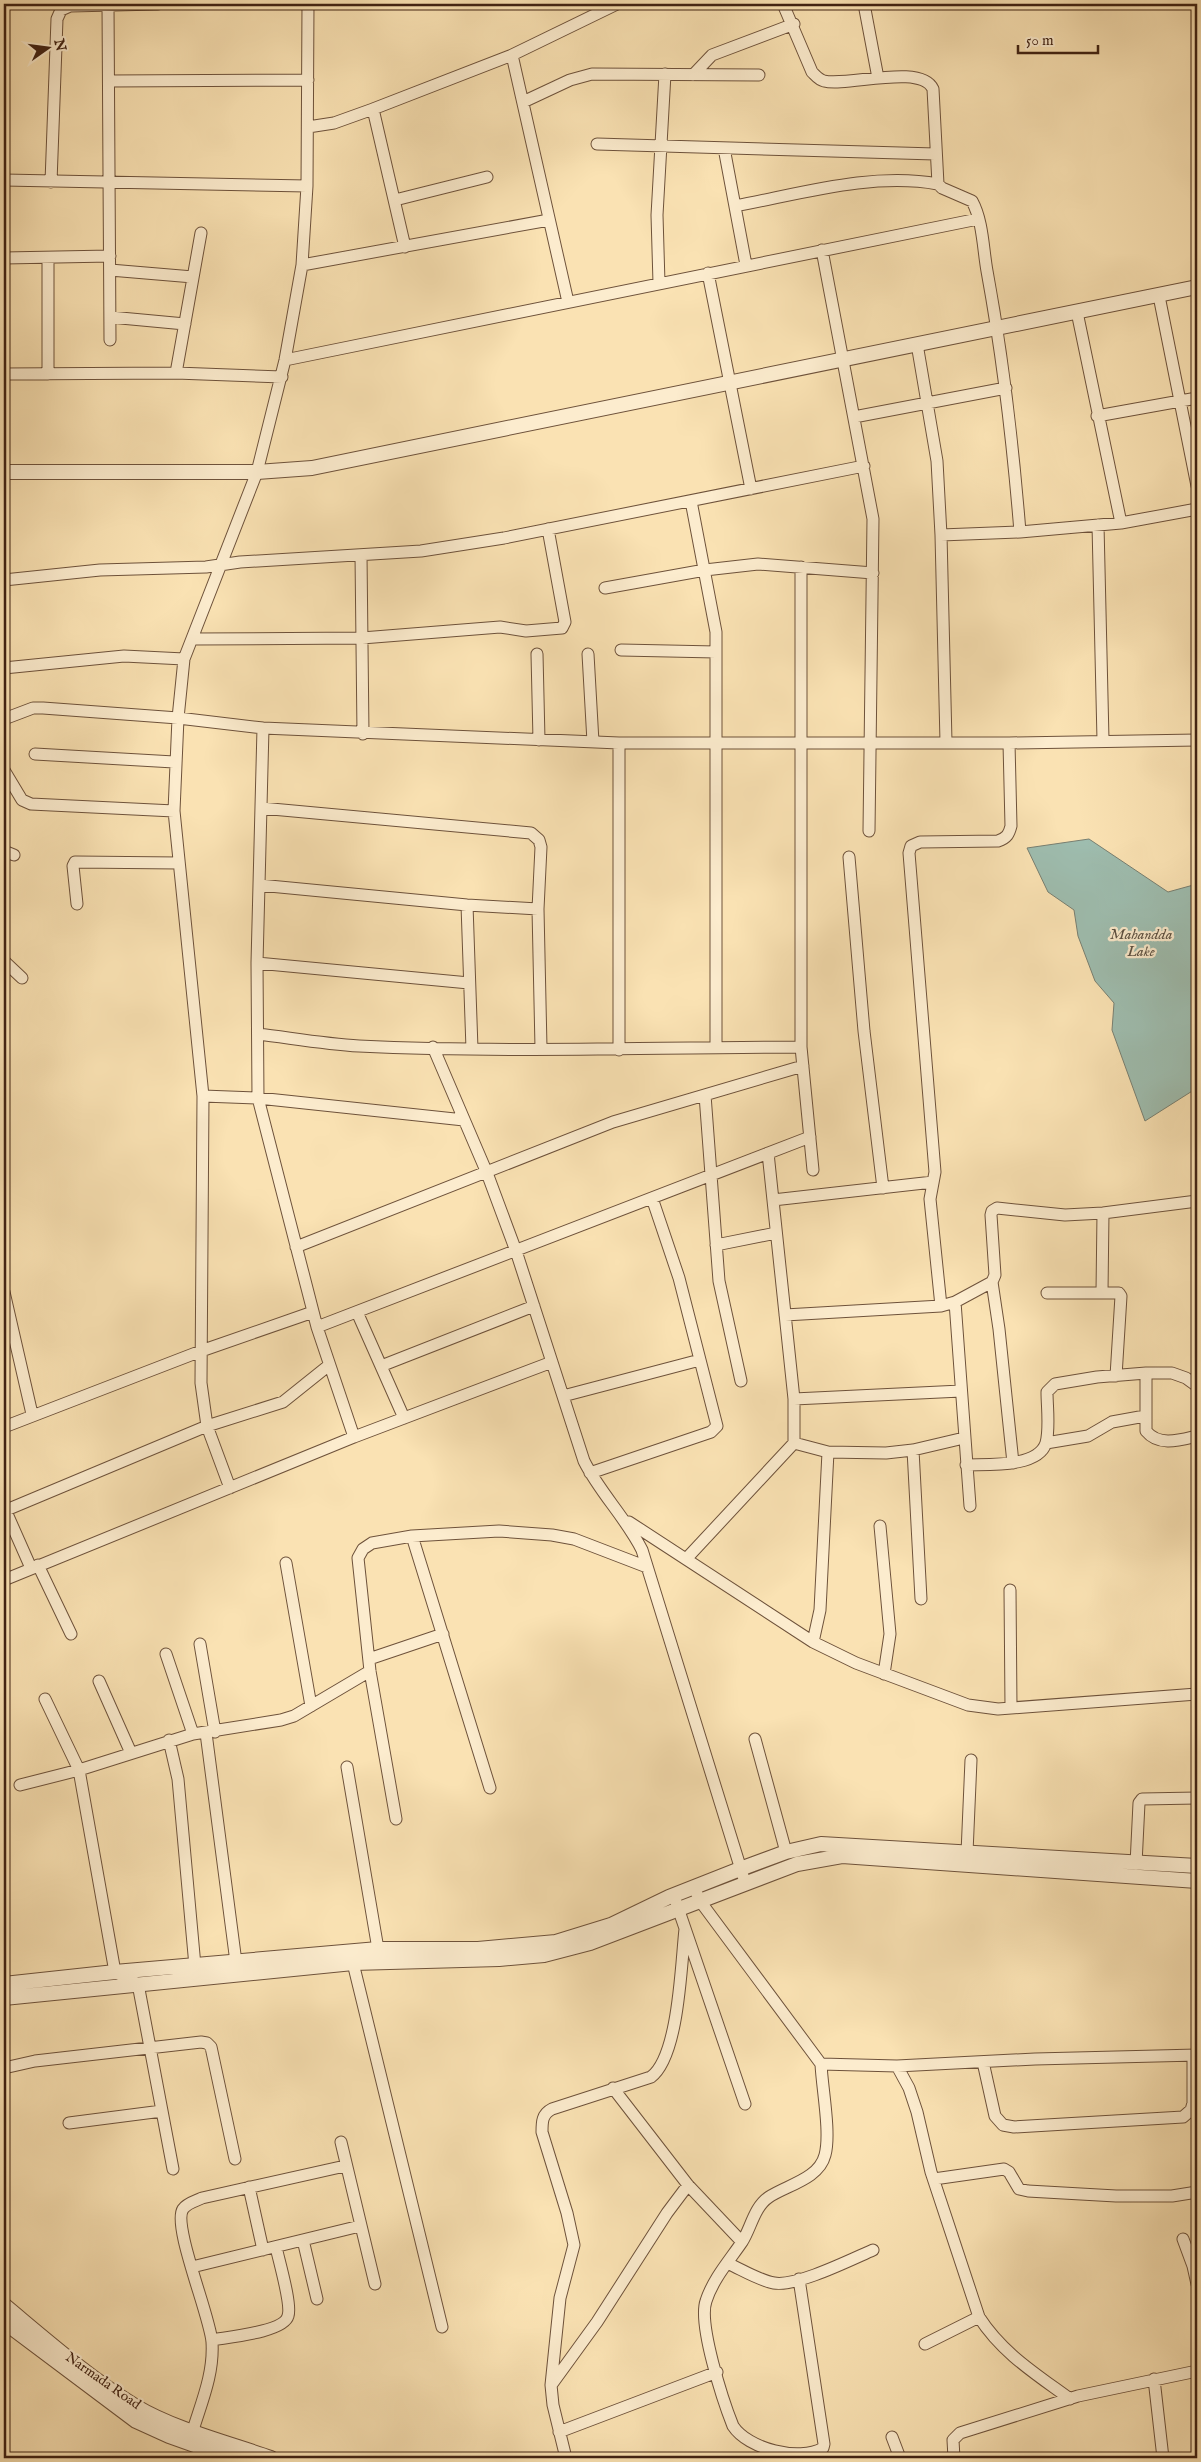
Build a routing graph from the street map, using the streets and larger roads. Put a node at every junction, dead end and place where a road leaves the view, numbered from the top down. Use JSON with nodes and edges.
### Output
{"nodes":[{"id":1,"x":158,"y":4,"type":"edge"},
{"id":2,"x":308,"y":4,"type":"edge"},
{"id":3,"x":617,"y":4,"type":"edge"},
{"id":4,"x":783,"y":4,"type":"edge"},
{"id":5,"x":864,"y":4,"type":"edge"},
{"id":6,"x":108,"y":5,"type":"edge"},
{"id":7,"x":794,"y":24,"type":"junction"},
{"id":8,"x":512,"y":55,"type":"junction"},
{"id":9,"x":665,"y":74,"type":"junction"},
{"id":10,"x":693,"y":75,"type":"junction"},
{"id":11,"x":759,"y":75,"type":"dead end"},
{"id":12,"x":878,"y":78,"type":"junction"},
{"id":13,"x":308,"y":80,"type":"junction"},
{"id":14,"x":109,"y":81,"type":"junction"},
{"id":15,"x":523,"y":102,"type":"junction"},
{"id":16,"x":374,"y":109,"type":"junction"},
{"id":17,"x":308,"y":127,"type":"junction"},
{"id":18,"x":597,"y":144,"type":"dead end"},
{"id":19,"x":660,"y":146,"type":"junction"},
{"id":20,"x":724,"y":148,"type":"junction"},
{"id":21,"x":936,"y":154,"type":"junction"},
{"id":22,"x":487,"y":177,"type":"dead end"},
{"id":23,"x":4,"y":180,"type":"edge"},
{"id":24,"x":50,"y":182,"type":"junction"},
{"id":25,"x":110,"y":183,"type":"junction"},
{"id":26,"x":938,"y":184,"type":"junction"},
{"id":27,"x":308,"y":186,"type":"junction"},
{"id":28,"x":394,"y":200,"type":"junction"},
{"id":29,"x":735,"y":206,"type":"junction"},
{"id":30,"x":978,"y":219,"type":"junction"},
{"id":31,"x":549,"y":220,"type":"junction"},
{"id":32,"x":201,"y":234,"type":"dead end"},
{"id":33,"x":406,"y":247,"type":"junction"},
{"id":34,"x":822,"y":250,"type":"junction"},
{"id":35,"x":110,"y":256,"type":"junction"},
{"id":36,"x":4,"y":258,"type":"edge"},
{"id":37,"x":48,"y":258,"type":"junction"},
{"id":38,"x":302,"y":265,"type":"junction"},
{"id":39,"x":746,"y":265,"type":"junction"},
{"id":40,"x":110,"y":270,"type":"junction"},
{"id":41,"x":708,"y":272,"type":"junction"},
{"id":42,"x":193,"y":277,"type":"junction"},
{"id":43,"x":659,"y":283,"type":"junction"},
{"id":44,"x":1197,"y":288,"type":"edge"},
{"id":45,"x":1159,"y":296,"type":"junction"},
{"id":46,"x":568,"y":302,"type":"junction"},
{"id":47,"x":1077,"y":312,"type":"junction"},
{"id":48,"x":110,"y":317,"type":"junction"},
{"id":49,"x":185,"y":324,"type":"junction"},
{"id":50,"x":998,"y":328,"type":"junction"},
{"id":51,"x":110,"y":340,"type":"dead end"},
{"id":52,"x":917,"y":344,"type":"junction"},
{"id":53,"x":843,"y":359,"type":"junction"},
{"id":54,"x":285,"y":360,"type":"junction"},
{"id":55,"x":176,"y":373,"type":"junction"},
{"id":56,"x":4,"y":374,"type":"edge"},
{"id":57,"x":48,"y":374,"type":"junction"},
{"id":58,"x":282,"y":377,"type":"junction"},
{"id":59,"x":730,"y":382,"type":"junction"},
{"id":60,"x":1006,"y":388,"type":"junction"},
{"id":61,"x":1197,"y":398,"type":"edge"},
{"id":62,"x":928,"y":402,"type":"junction"},
{"id":63,"x":1181,"y":402,"type":"junction"},
{"id":64,"x":1098,"y":416,"type":"junction"},
{"id":65,"x":854,"y":417,"type":"junction"},
{"id":66,"x":864,"y":466,"type":"junction"},
{"id":67,"x":4,"y":472,"type":"edge"},
{"id":68,"x":257,"y":472,"type":"junction"},
{"id":69,"x":1197,"y":486,"type":"edge"},
{"id":70,"x":751,"y":489,"type":"junction"},
{"id":71,"x":691,"y":501,"type":"junction"},
{"id":72,"x":1197,"y":509,"type":"edge"},
{"id":73,"x":1121,"y":523,"type":"junction"},
{"id":74,"x":1098,"y":526,"type":"junction"},
{"id":75,"x":548,"y":529,"type":"junction"},
{"id":76,"x":1020,"y":532,"type":"junction"},
{"id":77,"x":941,"y":534,"type":"junction"},
{"id":78,"x":360,"y":555,"type":"junction"},
{"id":79,"x":221,"y":564,"type":"junction"},
{"id":80,"x":801,"y":567,"type":"junction"},
{"id":81,"x":704,"y":570,"type":"junction"},
{"id":82,"x":874,"y":573,"type":"junction"},
{"id":83,"x":4,"y":580,"type":"edge"},
{"id":84,"x":605,"y":588,"type":"dead end"},
{"id":85,"x":362,"y":638,"type":"junction"},
{"id":86,"x":193,"y":639,"type":"junction"},
{"id":87,"x":621,"y":650,"type":"dead end"},
{"id":88,"x":716,"y":652,"type":"junction"},
{"id":89,"x":537,"y":654,"type":"dead end"},
{"id":90,"x":588,"y":654,"type":"dead end"},
{"id":91,"x":184,"y":659,"type":"junction"},
{"id":92,"x":4,"y":668,"type":"edge"},
{"id":93,"x":178,"y":718,"type":"junction"},
{"id":94,"x":4,"y":719,"type":"edge"},
{"id":95,"x":263,"y":728,"type":"junction"},
{"id":96,"x":363,"y":734,"type":"junction"},
{"id":97,"x":538,"y":740,"type":"junction"},
{"id":98,"x":1102,"y":740,"type":"junction"},
{"id":99,"x":1197,"y":740,"type":"edge"},
{"id":100,"x":593,"y":742,"type":"junction"},
{"id":101,"x":946,"y":742,"type":"junction"},
{"id":102,"x":619,"y":743,"type":"junction"},
{"id":103,"x":716,"y":743,"type":"junction"},
{"id":104,"x":869,"y":743,"type":"junction"},
{"id":105,"x":1009,"y":743,"type":"junction"},
{"id":106,"x":801,"y":744,"type":"junction"},
{"id":107,"x":35,"y":754,"type":"dead end"},
{"id":108,"x":174,"y":762,"type":"junction"},
{"id":109,"x":4,"y":770,"type":"edge"},
{"id":110,"x":261,"y":808,"type":"junction"},
{"id":111,"x":174,"y":811,"type":"junction"},
{"id":112,"x":869,"y":831,"type":"dead end"},
{"id":113,"x":849,"y":857,"type":"dead end"},
{"id":114,"x":178,"y":863,"type":"junction"},
{"id":115,"x":259,"y":885,"type":"junction"},
{"id":116,"x":77,"y":904,"type":"dead end"},
{"id":117,"x":467,"y":905,"type":"junction"},
{"id":118,"x":538,"y":909,"type":"junction"},
{"id":119,"x":4,"y":961,"type":"edge"},
{"id":120,"x":257,"y":963,"type":"junction"},
{"id":121,"x":22,"y":978,"type":"dead end"},
{"id":122,"x":469,"y":983,"type":"junction"},
{"id":123,"x":258,"y":1034,"type":"junction"},
{"id":124,"x":801,"y":1046,"type":"junction"},
{"id":125,"x":433,"y":1047,"type":"junction"},
{"id":126,"x":716,"y":1047,"type":"junction"},
{"id":127,"x":541,"y":1048,"type":"junction"},
{"id":128,"x":472,"y":1049,"type":"junction"},
{"id":129,"x":620,"y":1050,"type":"junction"},
{"id":130,"x":803,"y":1066,"type":"junction"},
{"id":131,"x":705,"y":1095,"type":"junction"},
{"id":132,"x":203,"y":1096,"type":"junction"},
{"id":133,"x":258,"y":1098,"type":"junction"},
{"id":134,"x":464,"y":1120,"type":"junction"},
{"id":135,"x":810,"y":1137,"type":"junction"},
{"id":136,"x":768,"y":1153,"type":"junction"},
{"id":137,"x":813,"y":1170,"type":"dead end"},
{"id":138,"x":487,"y":1173,"type":"junction"},
{"id":139,"x":712,"y":1174,"type":"junction"},
{"id":140,"x":933,"y":1182,"type":"junction"},
{"id":141,"x":883,"y":1188,"type":"junction"},
{"id":142,"x":652,"y":1198,"type":"junction"},
{"id":143,"x":773,"y":1200,"type":"junction"},
{"id":144,"x":1197,"y":1201,"type":"edge"},
{"id":145,"x":1103,"y":1214,"type":"junction"},
{"id":146,"x":776,"y":1233,"type":"junction"},
{"id":147,"x":716,"y":1245,"type":"junction"},
{"id":148,"x":296,"y":1248,"type":"junction"},
{"id":149,"x":516,"y":1251,"type":"junction"},
{"id":150,"x":992,"y":1282,"type":"junction"},
{"id":151,"x":4,"y":1292,"type":"edge"},
{"id":152,"x":1102,"y":1292,"type":"junction"},
{"id":153,"x":1048,"y":1293,"type":"dead end"},
{"id":154,"x":955,"y":1302,"type":"junction"},
{"id":155,"x":534,"y":1306,"type":"junction"},
{"id":156,"x":941,"y":1306,"type":"junction"},
{"id":157,"x":313,"y":1312,"type":"junction"},
{"id":158,"x":357,"y":1312,"type":"junction"},
{"id":159,"x":785,"y":1315,"type":"junction"},
{"id":160,"x":317,"y":1327,"type":"junction"},
{"id":161,"x":201,"y":1351,"type":"junction"},
{"id":162,"x":700,"y":1360,"type":"junction"},
{"id":163,"x":552,"y":1362,"type":"junction"},
{"id":164,"x":328,"y":1366,"type":"junction"},
{"id":165,"x":381,"y":1366,"type":"junction"},
{"id":166,"x":1146,"y":1373,"type":"junction"},
{"id":167,"x":1116,"y":1376,"type":"junction"},
{"id":168,"x":741,"y":1381,"type":"dead end"},
{"id":169,"x":1197,"y":1386,"type":"edge"},
{"id":170,"x":961,"y":1391,"type":"junction"},
{"id":171,"x":563,"y":1396,"type":"junction"},
{"id":172,"x":794,"y":1399,"type":"junction"},
{"id":173,"x":32,"y":1414,"type":"junction"},
{"id":174,"x":1145,"y":1416,"type":"junction"},
{"id":175,"x":404,"y":1418,"type":"junction"},
{"id":176,"x":207,"y":1426,"type":"junction"},
{"id":177,"x":4,"y":1427,"type":"edge"},
{"id":178,"x":1197,"y":1436,"type":"edge"},
{"id":179,"x":354,"y":1437,"type":"junction"},
{"id":180,"x":964,"y":1438,"type":"junction"},
{"id":181,"x":794,"y":1443,"type":"junction"},
{"id":182,"x":1046,"y":1443,"type":"junction"},
{"id":183,"x":914,"y":1450,"type":"junction"},
{"id":184,"x":828,"y":1452,"type":"junction"},
{"id":185,"x":1013,"y":1463,"type":"junction"},
{"id":186,"x":966,"y":1465,"type":"junction"},
{"id":187,"x":590,"y":1473,"type":"junction"},
{"id":188,"x":230,"y":1488,"type":"junction"},
{"id":189,"x":970,"y":1506,"type":"dead end"},
{"id":190,"x":4,"y":1509,"type":"edge"},
{"id":191,"x":625,"y":1520,"type":"junction"},
{"id":192,"x":880,"y":1526,"type":"dead end"},
{"id":193,"x":412,"y":1536,"type":"junction"},
{"id":194,"x":687,"y":1558,"type":"junction"},
{"id":195,"x":286,"y":1563,"type":"dead end"},
{"id":196,"x":35,"y":1567,"type":"junction"},
{"id":197,"x":647,"y":1567,"type":"junction"},
{"id":198,"x":4,"y":1580,"type":"edge"},
{"id":199,"x":1010,"y":1590,"type":"dead end"},
{"id":200,"x":921,"y":1599,"type":"dead end"},
{"id":201,"x":71,"y":1634,"type":"dead end"},
{"id":202,"x":443,"y":1634,"type":"junction"},
{"id":203,"x":813,"y":1642,"type":"junction"},
{"id":204,"x":200,"y":1644,"type":"dead end"},
{"id":205,"x":166,"y":1654,"type":"dead end"},
{"id":206,"x":369,"y":1658,"type":"junction"},
{"id":207,"x":370,"y":1671,"type":"junction"},
{"id":208,"x":884,"y":1674,"type":"junction"},
{"id":209,"x":99,"y":1681,"type":"dead end"},
{"id":210,"x":1197,"y":1694,"type":"edge"},
{"id":211,"x":45,"y":1699,"type":"dead end"},
{"id":212,"x":311,"y":1706,"type":"junction"},
{"id":213,"x":1011,"y":1708,"type":"junction"},
{"id":214,"x":210,"y":1732,"type":"junction"},
{"id":215,"x":193,"y":1734,"type":"junction"},
{"id":216,"x":755,"y":1738,"type":"dead end"},
{"id":217,"x":169,"y":1740,"type":"junction"},
{"id":218,"x":131,"y":1753,"type":"junction"},
{"id":219,"x":971,"y":1760,"type":"dead end"},
{"id":220,"x":347,"y":1767,"type":"dead end"},
{"id":221,"x":80,"y":1770,"type":"junction"},
{"id":222,"x":20,"y":1785,"type":"dead end"},
{"id":223,"x":490,"y":1788,"type":"dead end"},
{"id":224,"x":1197,"y":1798,"type":"edge"},
{"id":225,"x":396,"y":1819,"type":"dead end"},
{"id":226,"x":786,"y":1852,"type":"junction"},
{"id":227,"x":967,"y":1853,"type":"junction"},
{"id":228,"x":1136,"y":1864,"type":"junction"},
{"id":229,"x":1197,"y":1866,"type":"edge"},
{"id":230,"x":740,"y":1869,"type":"junction"},
{"id":231,"x":1197,"y":1880,"type":"edge"},
{"id":232,"x":746,"y":1883,"type":"junction"},
{"id":233,"x":694,"y":1887,"type":"junction"},
{"id":234,"x":674,"y":1895,"type":"junction"},
{"id":235,"x":700,"y":1901,"type":"junction"},
{"id":236,"x":678,"y":1909,"type":"junction"},
{"id":237,"x":685,"y":1929,"type":"junction"},
{"id":238,"x":378,"y":1949,"type":"junction"},
{"id":239,"x":236,"y":1962,"type":"junction"},
{"id":240,"x":353,"y":1964,"type":"junction"},
{"id":241,"x":194,"y":1966,"type":"junction"},
{"id":242,"x":115,"y":1972,"type":"junction"},
{"id":243,"x":4,"y":1984,"type":"edge"},
{"id":244,"x":138,"y":1984,"type":"junction"},
{"id":245,"x":4,"y":1998,"type":"edge"},
{"id":246,"x":150,"y":2048,"type":"junction"},
{"id":247,"x":1195,"y":2055,"type":"edge"},
{"id":248,"x":983,"y":2062,"type":"junction"},
{"id":249,"x":820,"y":2064,"type":"junction"},
{"id":250,"x":898,"y":2066,"type":"junction"},
{"id":251,"x":4,"y":2068,"type":"edge"},
{"id":252,"x":613,"y":2088,"type":"junction"},
{"id":253,"x":745,"y":2104,"type":"dead end"},
{"id":254,"x":162,"y":2112,"type":"junction"},
{"id":255,"x":69,"y":2123,"type":"dead end"},
{"id":256,"x":341,"y":2142,"type":"dead end"},
{"id":257,"x":234,"y":2159,"type":"dead end"},
{"id":258,"x":345,"y":2166,"type":"junction"},
{"id":259,"x":173,"y":2169,"type":"dead end"},
{"id":260,"x":934,"y":2179,"type":"junction"},
{"id":261,"x":688,"y":2185,"type":"junction"},
{"id":262,"x":249,"y":2187,"type":"junction"},
{"id":263,"x":1197,"y":2192,"type":"edge"},
{"id":264,"x":360,"y":2226,"type":"junction"},
{"id":265,"x":1183,"y":2239,"type":"dead end"},
{"id":266,"x":303,"y":2240,"type":"junction"},
{"id":267,"x":742,"y":2242,"type":"junction"},
{"id":268,"x":276,"y":2247,"type":"junction"},
{"id":269,"x":263,"y":2250,"type":"junction"},
{"id":270,"x":873,"y":2250,"type":"dead end"},
{"id":271,"x":727,"y":2263,"type":"junction"},
{"id":272,"x":192,"y":2267,"type":"junction"},
{"id":273,"x":799,"y":2279,"type":"junction"},
{"id":274,"x":375,"y":2284,"type":"dead end"},
{"id":275,"x":1197,"y":2284,"type":"edge"},
{"id":276,"x":318,"y":2299,"type":"dead end"},
{"id":277,"x":4,"y":2305,"type":"edge"},
{"id":278,"x":979,"y":2317,"type":"junction"},
{"id":279,"x":4,"y":2322,"type":"edge"},
{"id":280,"x":442,"y":2327,"type":"dead end"},
{"id":281,"x":212,"y":2340,"type":"junction"},
{"id":282,"x":924,"y":2344,"type":"dead end"},
{"id":283,"x":1197,"y":2371,"type":"edge"},
{"id":284,"x":717,"y":2372,"type":"junction"},
{"id":285,"x":1154,"y":2379,"type":"junction"},
{"id":286,"x":551,"y":2385,"type":"junction"},
{"id":287,"x":1070,"y":2398,"type":"junction"},
{"id":288,"x":192,"y":2430,"type":"junction"},
{"id":289,"x":559,"y":2432,"type":"junction"},
{"id":290,"x":892,"y":2437,"type":"dead end"},
{"id":291,"x":811,"y":2456,"type":"edge"},
{"id":292,"x":231,"y":2458,"type":"edge"},
{"id":293,"x":271,"y":2458,"type":"edge"},
{"id":294,"x":566,"y":2458,"type":"edge"},
{"id":295,"x":900,"y":2458,"type":"edge"},
{"id":296,"x":954,"y":2458,"type":"edge"},
{"id":297,"x":1163,"y":2458,"type":"edge"}],
"edges":[{"from":1,"to":6,"type":"street"},
{"from":2,"to":13,"type":"street"},
{"from":3,"to":8,"type":"street"},
{"from":4,"to":7,"type":"street"},
{"from":5,"to":12,"type":"street"},
{"from":6,"to":14,"type":"street"},
{"from":6,"to":24,"type":"street"},
{"from":7,"to":10,"type":"street"},
{"from":7,"to":12,"type":"street"},
{"from":8,"to":15,"type":"street"},
{"from":8,"to":16,"type":"street"},
{"from":9,"to":10,"type":"street"},
{"from":9,"to":15,"type":"street"},
{"from":9,"to":19,"type":"street"},
{"from":10,"to":11,"type":"street"},
{"from":12,"to":21,"type":"street"},
{"from":13,"to":14,"type":"street"},
{"from":13,"to":17,"type":"street"},
{"from":14,"to":25,"type":"street"},
{"from":15,"to":31,"type":"street"},
{"from":16,"to":17,"type":"street"},
{"from":16,"to":28,"type":"street"},
{"from":17,"to":27,"type":"street"},
{"from":18,"to":19,"type":"street"},
{"from":19,"to":20,"type":"street"},
{"from":19,"to":43,"type":"street"},
{"from":20,"to":21,"type":"street"},
{"from":20,"to":29,"type":"street"},
{"from":21,"to":26,"type":"street"},
{"from":22,"to":28,"type":"street"},
{"from":23,"to":24,"type":"street"},
{"from":24,"to":25,"type":"street"},
{"from":25,"to":27,"type":"street"},
{"from":25,"to":35,"type":"street"},
{"from":26,"to":29,"type":"street"},
{"from":26,"to":30,"type":"street"},
{"from":27,"to":38,"type":"street"},
{"from":28,"to":33,"type":"street"},
{"from":29,"to":39,"type":"street"},
{"from":30,"to":34,"type":"street"},
{"from":30,"to":50,"type":"street"},
{"from":31,"to":33,"type":"street"},
{"from":31,"to":46,"type":"street"},
{"from":32,"to":42,"type":"street"},
{"from":33,"to":38,"type":"street"},
{"from":34,"to":39,"type":"street"},
{"from":34,"to":53,"type":"street"},
{"from":35,"to":37,"type":"street"},
{"from":35,"to":40,"type":"street"},
{"from":36,"to":37,"type":"street"},
{"from":37,"to":57,"type":"street"},
{"from":38,"to":54,"type":"street"},
{"from":39,"to":41,"type":"street"},
{"from":40,"to":42,"type":"street"},
{"from":40,"to":48,"type":"street"},
{"from":41,"to":43,"type":"street"},
{"from":41,"to":59,"type":"street"},
{"from":42,"to":49,"type":"street"},
{"from":43,"to":46,"type":"street"},
{"from":44,"to":45,"type":"street"},
{"from":45,"to":47,"type":"street"},
{"from":45,"to":63,"type":"street"},
{"from":46,"to":54,"type":"street"},
{"from":47,"to":50,"type":"street"},
{"from":47,"to":64,"type":"street"},
{"from":48,"to":49,"type":"street"},
{"from":48,"to":51,"type":"street"},
{"from":49,"to":55,"type":"street"},
{"from":50,"to":52,"type":"street"},
{"from":50,"to":60,"type":"street"},
{"from":52,"to":53,"type":"street"},
{"from":52,"to":62,"type":"street"},
{"from":53,"to":59,"type":"street"},
{"from":53,"to":65,"type":"street"},
{"from":54,"to":58,"type":"street"},
{"from":55,"to":57,"type":"street"},
{"from":55,"to":58,"type":"street"},
{"from":56,"to":57,"type":"street"},
{"from":58,"to":68,"type":"street"},
{"from":59,"to":68,"type":"street"},
{"from":59,"to":70,"type":"street"},
{"from":60,"to":62,"type":"street"},
{"from":60,"to":76,"type":"street"},
{"from":61,"to":63,"type":"street"},
{"from":62,"to":65,"type":"street"},
{"from":62,"to":77,"type":"street"},
{"from":63,"to":64,"type":"street"},
{"from":63,"to":69,"type":"street"},
{"from":64,"to":73,"type":"street"},
{"from":65,"to":66,"type":"street"},
{"from":66,"to":70,"type":"street"},
{"from":66,"to":82,"type":"street"},
{"from":67,"to":68,"type":"street"},
{"from":68,"to":79,"type":"street"},
{"from":70,"to":71,"type":"street"},
{"from":71,"to":75,"type":"street"},
{"from":71,"to":81,"type":"street"},
{"from":72,"to":73,"type":"street"},
{"from":73,"to":74,"type":"street"},
{"from":74,"to":76,"type":"street"},
{"from":74,"to":98,"type":"street"},
{"from":75,"to":78,"type":"street"},
{"from":75,"to":85,"type":"street"},
{"from":76,"to":77,"type":"street"},
{"from":77,"to":101,"type":"street"},
{"from":78,"to":79,"type":"street"},
{"from":78,"to":85,"type":"street"},
{"from":79,"to":83,"type":"street"},
{"from":79,"to":86,"type":"street"},
{"from":80,"to":81,"type":"street"},
{"from":80,"to":82,"type":"street"},
{"from":80,"to":106,"type":"street"},
{"from":81,"to":84,"type":"street"},
{"from":81,"to":88,"type":"street"},
{"from":82,"to":104,"type":"street"},
{"from":85,"to":86,"type":"street"},
{"from":85,"to":96,"type":"street"},
{"from":86,"to":91,"type":"street"},
{"from":87,"to":88,"type":"street"},
{"from":88,"to":103,"type":"street"},
{"from":89,"to":97,"type":"street"},
{"from":90,"to":100,"type":"street"},
{"from":91,"to":92,"type":"street"},
{"from":91,"to":93,"type":"street"},
{"from":93,"to":94,"type":"street"},
{"from":93,"to":95,"type":"street"},
{"from":93,"to":108,"type":"street"},
{"from":95,"to":96,"type":"street"},
{"from":95,"to":110,"type":"street"},
{"from":96,"to":97,"type":"street"},
{"from":97,"to":100,"type":"street"},
{"from":98,"to":99,"type":"street"},
{"from":98,"to":105,"type":"street"},
{"from":100,"to":102,"type":"street"},
{"from":101,"to":104,"type":"street"},
{"from":101,"to":105,"type":"street"},
{"from":102,"to":103,"type":"street"},
{"from":102,"to":129,"type":"street"},
{"from":103,"to":106,"type":"street"},
{"from":103,"to":126,"type":"street"},
{"from":104,"to":106,"type":"street"},
{"from":104,"to":112,"type":"street"},
{"from":105,"to":140,"type":"street"},
{"from":106,"to":124,"type":"street"},
{"from":107,"to":108,"type":"street"},
{"from":108,"to":111,"type":"street"},
{"from":109,"to":111,"type":"street"},
{"from":110,"to":115,"type":"street"},
{"from":110,"to":118,"type":"street"},
{"from":111,"to":114,"type":"street"},
{"from":113,"to":141,"type":"street"},
{"from":114,"to":116,"type":"street"},
{"from":114,"to":132,"type":"street"},
{"from":115,"to":117,"type":"street"},
{"from":115,"to":120,"type":"street"},
{"from":117,"to":118,"type":"street"},
{"from":117,"to":122,"type":"street"},
{"from":118,"to":127,"type":"street"},
{"from":119,"to":121,"type":"street"},
{"from":120,"to":122,"type":"street"},
{"from":120,"to":123,"type":"street"},
{"from":122,"to":128,"type":"street"},
{"from":123,"to":125,"type":"street"},
{"from":123,"to":133,"type":"street"},
{"from":124,"to":126,"type":"street"},
{"from":124,"to":130,"type":"street"},
{"from":125,"to":128,"type":"street"},
{"from":125,"to":134,"type":"street"},
{"from":126,"to":129,"type":"street"},
{"from":127,"to":128,"type":"street"},
{"from":127,"to":129,"type":"street"},
{"from":130,"to":131,"type":"street"},
{"from":130,"to":135,"type":"street"},
{"from":131,"to":138,"type":"street"},
{"from":131,"to":139,"type":"street"},
{"from":132,"to":133,"type":"street"},
{"from":132,"to":161,"type":"street"},
{"from":133,"to":134,"type":"street"},
{"from":133,"to":148,"type":"street"},
{"from":134,"to":138,"type":"street"},
{"from":135,"to":136,"type":"street"},
{"from":135,"to":137,"type":"street"},
{"from":136,"to":139,"type":"street"},
{"from":136,"to":143,"type":"street"},
{"from":138,"to":148,"type":"street"},
{"from":138,"to":149,"type":"street"},
{"from":139,"to":142,"type":"street"},
{"from":139,"to":147,"type":"street"},
{"from":140,"to":141,"type":"street"},
{"from":140,"to":156,"type":"street"},
{"from":141,"to":143,"type":"street"},
{"from":142,"to":149,"type":"street"},
{"from":142,"to":162,"type":"street"},
{"from":143,"to":146,"type":"street"},
{"from":144,"to":145,"type":"street"},
{"from":145,"to":150,"type":"street"},
{"from":145,"to":152,"type":"street"},
{"from":146,"to":147,"type":"street"},
{"from":146,"to":159,"type":"street"},
{"from":147,"to":168,"type":"street"},
{"from":148,"to":157,"type":"street"},
{"from":149,"to":155,"type":"street"},
{"from":149,"to":158,"type":"street"},
{"from":150,"to":154,"type":"street"},
{"from":150,"to":185,"type":"street"},
{"from":151,"to":173,"type":"street"},
{"from":152,"to":153,"type":"street"},
{"from":152,"to":167,"type":"street"},
{"from":154,"to":156,"type":"street"},
{"from":154,"to":170,"type":"street"},
{"from":155,"to":163,"type":"street"},
{"from":155,"to":165,"type":"street"},
{"from":156,"to":159,"type":"street"},
{"from":157,"to":160,"type":"street"},
{"from":157,"to":161,"type":"street"},
{"from":158,"to":160,"type":"street"},
{"from":158,"to":165,"type":"street"},
{"from":159,"to":172,"type":"street"},
{"from":160,"to":164,"type":"street"},
{"from":161,"to":173,"type":"street"},
{"from":161,"to":176,"type":"street"},
{"from":162,"to":171,"type":"street"},
{"from":162,"to":187,"type":"street"},
{"from":163,"to":171,"type":"street"},
{"from":163,"to":175,"type":"street"},
{"from":164,"to":176,"type":"street"},
{"from":164,"to":179,"type":"street"},
{"from":165,"to":175,"type":"street"},
{"from":166,"to":167,"type":"street"},
{"from":166,"to":169,"type":"street"},
{"from":166,"to":174,"type":"street"},
{"from":167,"to":182,"type":"street"},
{"from":170,"to":172,"type":"street"},
{"from":170,"to":180,"type":"street"},
{"from":171,"to":187,"type":"street"},
{"from":172,"to":181,"type":"street"},
{"from":173,"to":177,"type":"street"},
{"from":174,"to":178,"type":"street"},
{"from":174,"to":182,"type":"street"},
{"from":175,"to":179,"type":"street"},
{"from":176,"to":188,"type":"street"},
{"from":176,"to":190,"type":"street"},
{"from":179,"to":188,"type":"street"},
{"from":180,"to":183,"type":"street"},
{"from":180,"to":186,"type":"street"},
{"from":181,"to":184,"type":"street"},
{"from":181,"to":194,"type":"street"},
{"from":182,"to":185,"type":"street"},
{"from":183,"to":184,"type":"street"},
{"from":183,"to":200,"type":"street"},
{"from":184,"to":203,"type":"street"},
{"from":185,"to":186,"type":"street"},
{"from":186,"to":189,"type":"street"},
{"from":187,"to":191,"type":"street"},
{"from":188,"to":196,"type":"street"},
{"from":190,"to":196,"type":"street"},
{"from":191,"to":194,"type":"street"},
{"from":191,"to":197,"type":"street"},
{"from":192,"to":208,"type":"street"},
{"from":193,"to":197,"type":"street"},
{"from":193,"to":202,"type":"street"},
{"from":193,"to":206,"type":"street"},
{"from":194,"to":203,"type":"street"},
{"from":195,"to":212,"type":"street"},
{"from":196,"to":198,"type":"street"},
{"from":196,"to":201,"type":"street"},
{"from":197,"to":230,"type":"street"},
{"from":199,"to":213,"type":"street"},
{"from":202,"to":206,"type":"street"},
{"from":202,"to":223,"type":"street"},
{"from":203,"to":208,"type":"street"},
{"from":204,"to":214,"type":"street"},
{"from":205,"to":215,"type":"street"},
{"from":206,"to":207,"type":"street"},
{"from":207,"to":212,"type":"street"},
{"from":207,"to":225,"type":"street"},
{"from":208,"to":213,"type":"street"},
{"from":209,"to":218,"type":"street"},
{"from":210,"to":213,"type":"street"},
{"from":211,"to":221,"type":"street"},
{"from":212,"to":214,"type":"street"},
{"from":214,"to":215,"type":"street"},
{"from":214,"to":239,"type":"street"},
{"from":215,"to":217,"type":"street"},
{"from":216,"to":226,"type":"street"},
{"from":217,"to":218,"type":"street"},
{"from":217,"to":241,"type":"street"},
{"from":218,"to":221,"type":"street"},
{"from":219,"to":227,"type":"street"},
{"from":220,"to":238,"type":"street"},
{"from":221,"to":222,"type":"street"},
{"from":221,"to":242,"type":"street"},
{"from":224,"to":228,"type":"street"},
{"from":226,"to":227,"type":"street"},
{"from":226,"to":230,"type":"street"},
{"from":227,"to":228,"type":"street"},
{"from":228,"to":229,"type":"street"},
{"from":230,"to":232,"type":"street"},
{"from":230,"to":233,"type":"street"},
{"from":231,"to":232,"type":"street"},
{"from":232,"to":235,"type":"street"},
{"from":233,"to":234,"type":"street"},
{"from":233,"to":235,"type":"street"},
{"from":234,"to":236,"type":"street"},
{"from":234,"to":238,"type":"street"},
{"from":235,"to":236,"type":"street"},
{"from":235,"to":249,"type":"street"},
{"from":236,"to":237,"type":"street"},
{"from":236,"to":240,"type":"street"},
{"from":237,"to":252,"type":"street"},
{"from":237,"to":253,"type":"street"},
{"from":238,"to":239,"type":"street"},
{"from":239,"to":241,"type":"street"},
{"from":240,"to":244,"type":"street"},
{"from":240,"to":280,"type":"street"},
{"from":241,"to":242,"type":"street"},
{"from":242,"to":243,"type":"street"},
{"from":242,"to":244,"type":"street"},
{"from":244,"to":245,"type":"street"},
{"from":244,"to":246,"type":"street"},
{"from":246,"to":251,"type":"street"},
{"from":246,"to":254,"type":"street"},
{"from":246,"to":257,"type":"street"},
{"from":247,"to":248,"type":"street"},
{"from":247,"to":248,"type":"street"},
{"from":248,"to":250,"type":"street"},
{"from":249,"to":250,"type":"street"},
{"from":249,"to":267,"type":"street"},
{"from":250,"to":260,"type":"street"},
{"from":252,"to":261,"type":"street"},
{"from":252,"to":286,"type":"street"},
{"from":254,"to":255,"type":"street"},
{"from":254,"to":259,"type":"street"},
{"from":256,"to":258,"type":"street"},
{"from":258,"to":262,"type":"street"},
{"from":258,"to":264,"type":"street"},
{"from":260,"to":263,"type":"street"},
{"from":260,"to":278,"type":"street"},
{"from":261,"to":267,"type":"street"},
{"from":261,"to":286,"type":"street"},
{"from":262,"to":269,"type":"street"},
{"from":262,"to":272,"type":"street"},
{"from":264,"to":266,"type":"street"},
{"from":264,"to":274,"type":"street"},
{"from":265,"to":275,"type":"street"},
{"from":266,"to":268,"type":"street"},
{"from":266,"to":276,"type":"street"},
{"from":267,"to":271,"type":"street"},
{"from":268,"to":269,"type":"street"},
{"from":268,"to":281,"type":"street"},
{"from":269,"to":272,"type":"street"},
{"from":270,"to":273,"type":"street"},
{"from":271,"to":273,"type":"street"},
{"from":271,"to":284,"type":"street"},
{"from":272,"to":281,"type":"street"},
{"from":273,"to":291,"type":"street"},
{"from":277,"to":288,"type":"street","name":"Narmada Road"},
{"from":278,"to":282,"type":"street"},
{"from":278,"to":287,"type":"street"},
{"from":279,"to":292,"type":"street"},
{"from":281,"to":288,"type":"street"},
{"from":283,"to":285,"type":"street"},
{"from":284,"to":289,"type":"street"},
{"from":284,"to":291,"type":"street"},
{"from":285,"to":287,"type":"street"},
{"from":285,"to":297,"type":"street"},
{"from":286,"to":289,"type":"street"},
{"from":287,"to":296,"type":"street"},
{"from":288,"to":293,"type":"street","name":"Narmada Road"},
{"from":289,"to":294,"type":"street"},
{"from":290,"to":295,"type":"street"}]}
